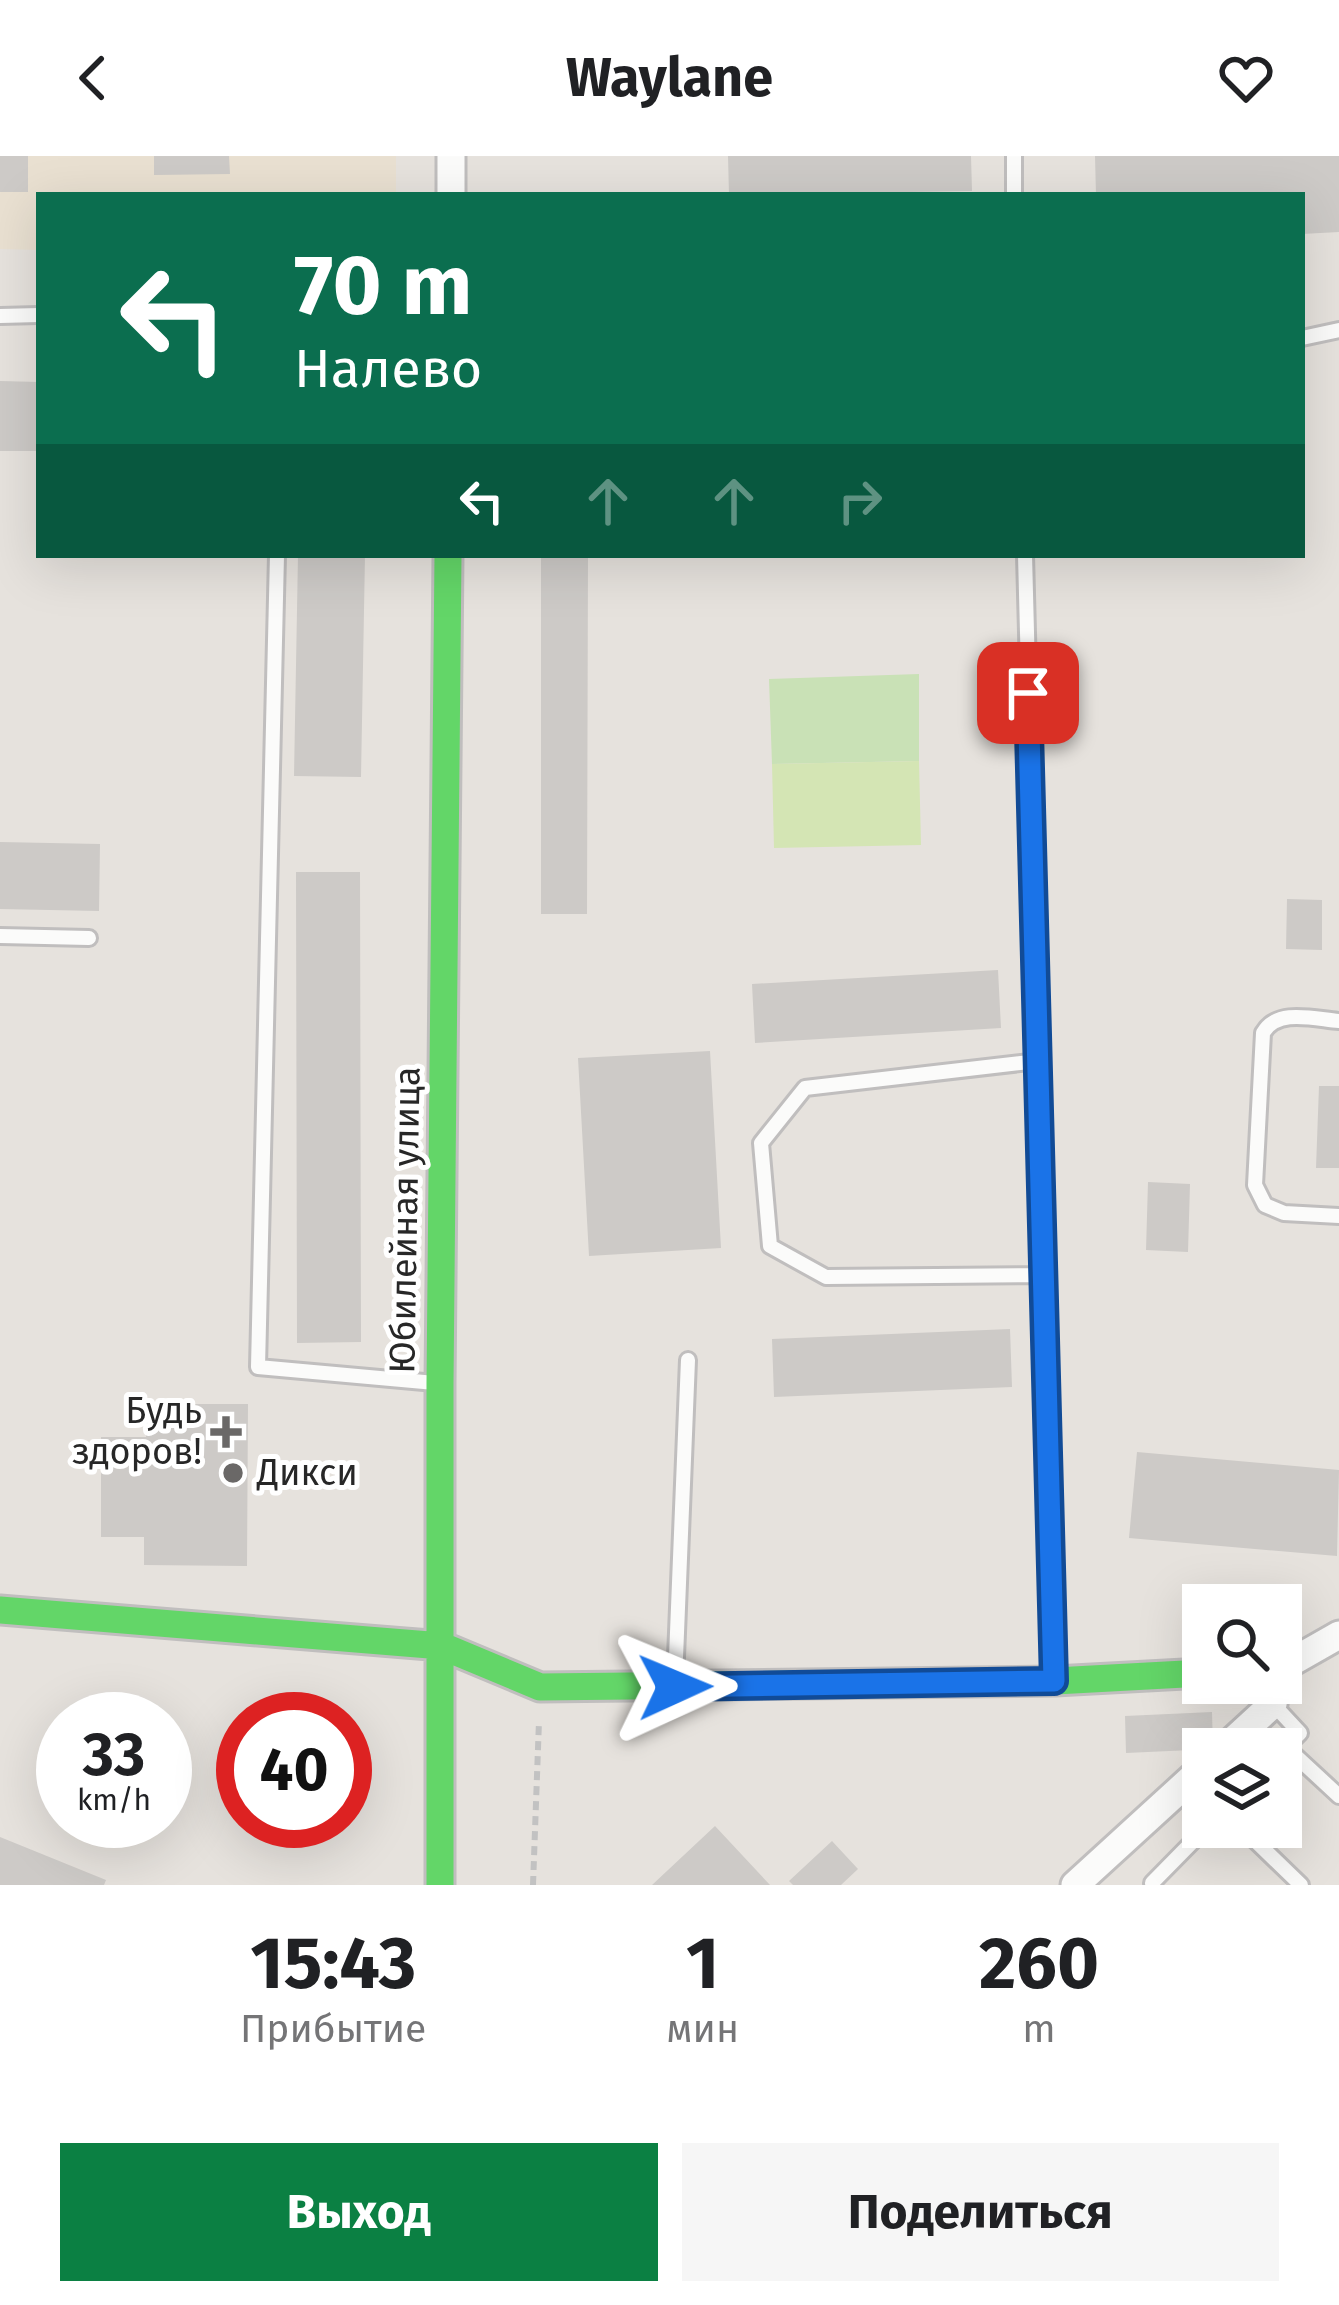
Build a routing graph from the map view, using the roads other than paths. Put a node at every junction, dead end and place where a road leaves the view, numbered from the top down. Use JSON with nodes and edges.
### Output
{"nodes":[{"id":1,"x":451,"y":156,"type":"edge"},
{"id":2,"x":1014,"y":156,"type":"edge"},
{"id":3,"x":451,"y":192,"type":"edge"},
{"id":4,"x":1014,"y":192,"type":"edge"},
{"id":5,"x":36,"y":315,"type":"edge"},
{"id":6,"x":0,"y":316,"type":"edge"},
{"id":7,"x":1339,"y":330,"type":"edge"},
{"id":8,"x":1305,"y":337,"type":"edge"},
{"id":9,"x":278,"y":558,"type":"edge"},
{"id":10,"x":448,"y":558,"type":"edge"},
{"id":11,"x":1025,"y":558,"type":"edge"},
{"id":12,"x":0,"y":936,"type":"edge"},
{"id":13,"x":89,"y":938,"type":"dead end"},
{"id":14,"x":1339,"y":1021,"type":"edge"},
{"id":15,"x":1038,"y":1061,"type":"junction"},
{"id":16,"x":1339,"y":1216,"type":"edge"},
{"id":17,"x":1043,"y":1275,"type":"junction"},
{"id":18,"x":688,"y":1360,"type":"dead end"},
{"id":19,"x":440,"y":1383,"type":"junction"},
{"id":20,"x":0,"y":1610,"type":"edge"},
{"id":21,"x":1336,"y":1644,"type":"edge"},
{"id":22,"x":442,"y":1646,"type":"junction"},
{"id":23,"x":1302,"y":1659,"type":"edge"},
{"id":24,"x":1182,"y":1674,"type":"edge"},
{"id":25,"x":1054,"y":1681,"type":"junction"},
{"id":26,"x":675,"y":1687,"type":"junction"},
{"id":27,"x":1265,"y":1704,"type":"edge"},
{"id":28,"x":1243,"y":1728,"type":"edge"},
{"id":29,"x":1302,"y":1765,"type":"edge"},
{"id":30,"x":1182,"y":1787,"type":"edge"},
{"id":31,"x":1339,"y":1796,"type":"edge"},
{"id":32,"x":1186,"y":1848,"type":"edge"},
{"id":33,"x":1263,"y":1848,"type":"edge"},
{"id":34,"x":440,"y":1885,"type":"edge"},
{"id":35,"x":1076,"y":1885,"type":"edge"},
{"id":36,"x":1154,"y":1885,"type":"edge"},
{"id":37,"x":1301,"y":1885,"type":"edge"}],
"edges":[{"from":1,"to":3,"type":"street"},
{"from":2,"to":4,"type":"lane"},
{"from":5,"to":6,"type":"lane"},
{"from":7,"to":8,"type":"lane"},
{"from":9,"to":19,"type":"lane"},
{"from":10,"to":19,"type":"street","name":"Юбилейная улица"},
{"from":11,"to":15,"type":"lane"},
{"from":12,"to":13,"type":"lane"},
{"from":14,"to":16,"type":"lane"},
{"from":15,"to":17,"type":"lane"},
{"from":15,"to":17,"type":"lane"},
{"from":17,"to":25,"type":"lane"},
{"from":18,"to":26,"type":"lane"},
{"from":19,"to":22,"type":"street","name":"Юбилейная улица"},
{"from":20,"to":22,"type":"street"},
{"from":21,"to":23,"type":"street"},
{"from":22,"to":26,"type":"street"},
{"from":22,"to":34,"type":"street","name":"Юбилейная улица"},
{"from":24,"to":25,"type":"street"},
{"from":25,"to":26,"type":"street"},
{"from":27,"to":28,"type":"street"},
{"from":29,"to":31,"type":"lane"},
{"from":30,"to":35,"type":"street"},
{"from":32,"to":36,"type":"lane"},
{"from":33,"to":37,"type":"lane"}]}
